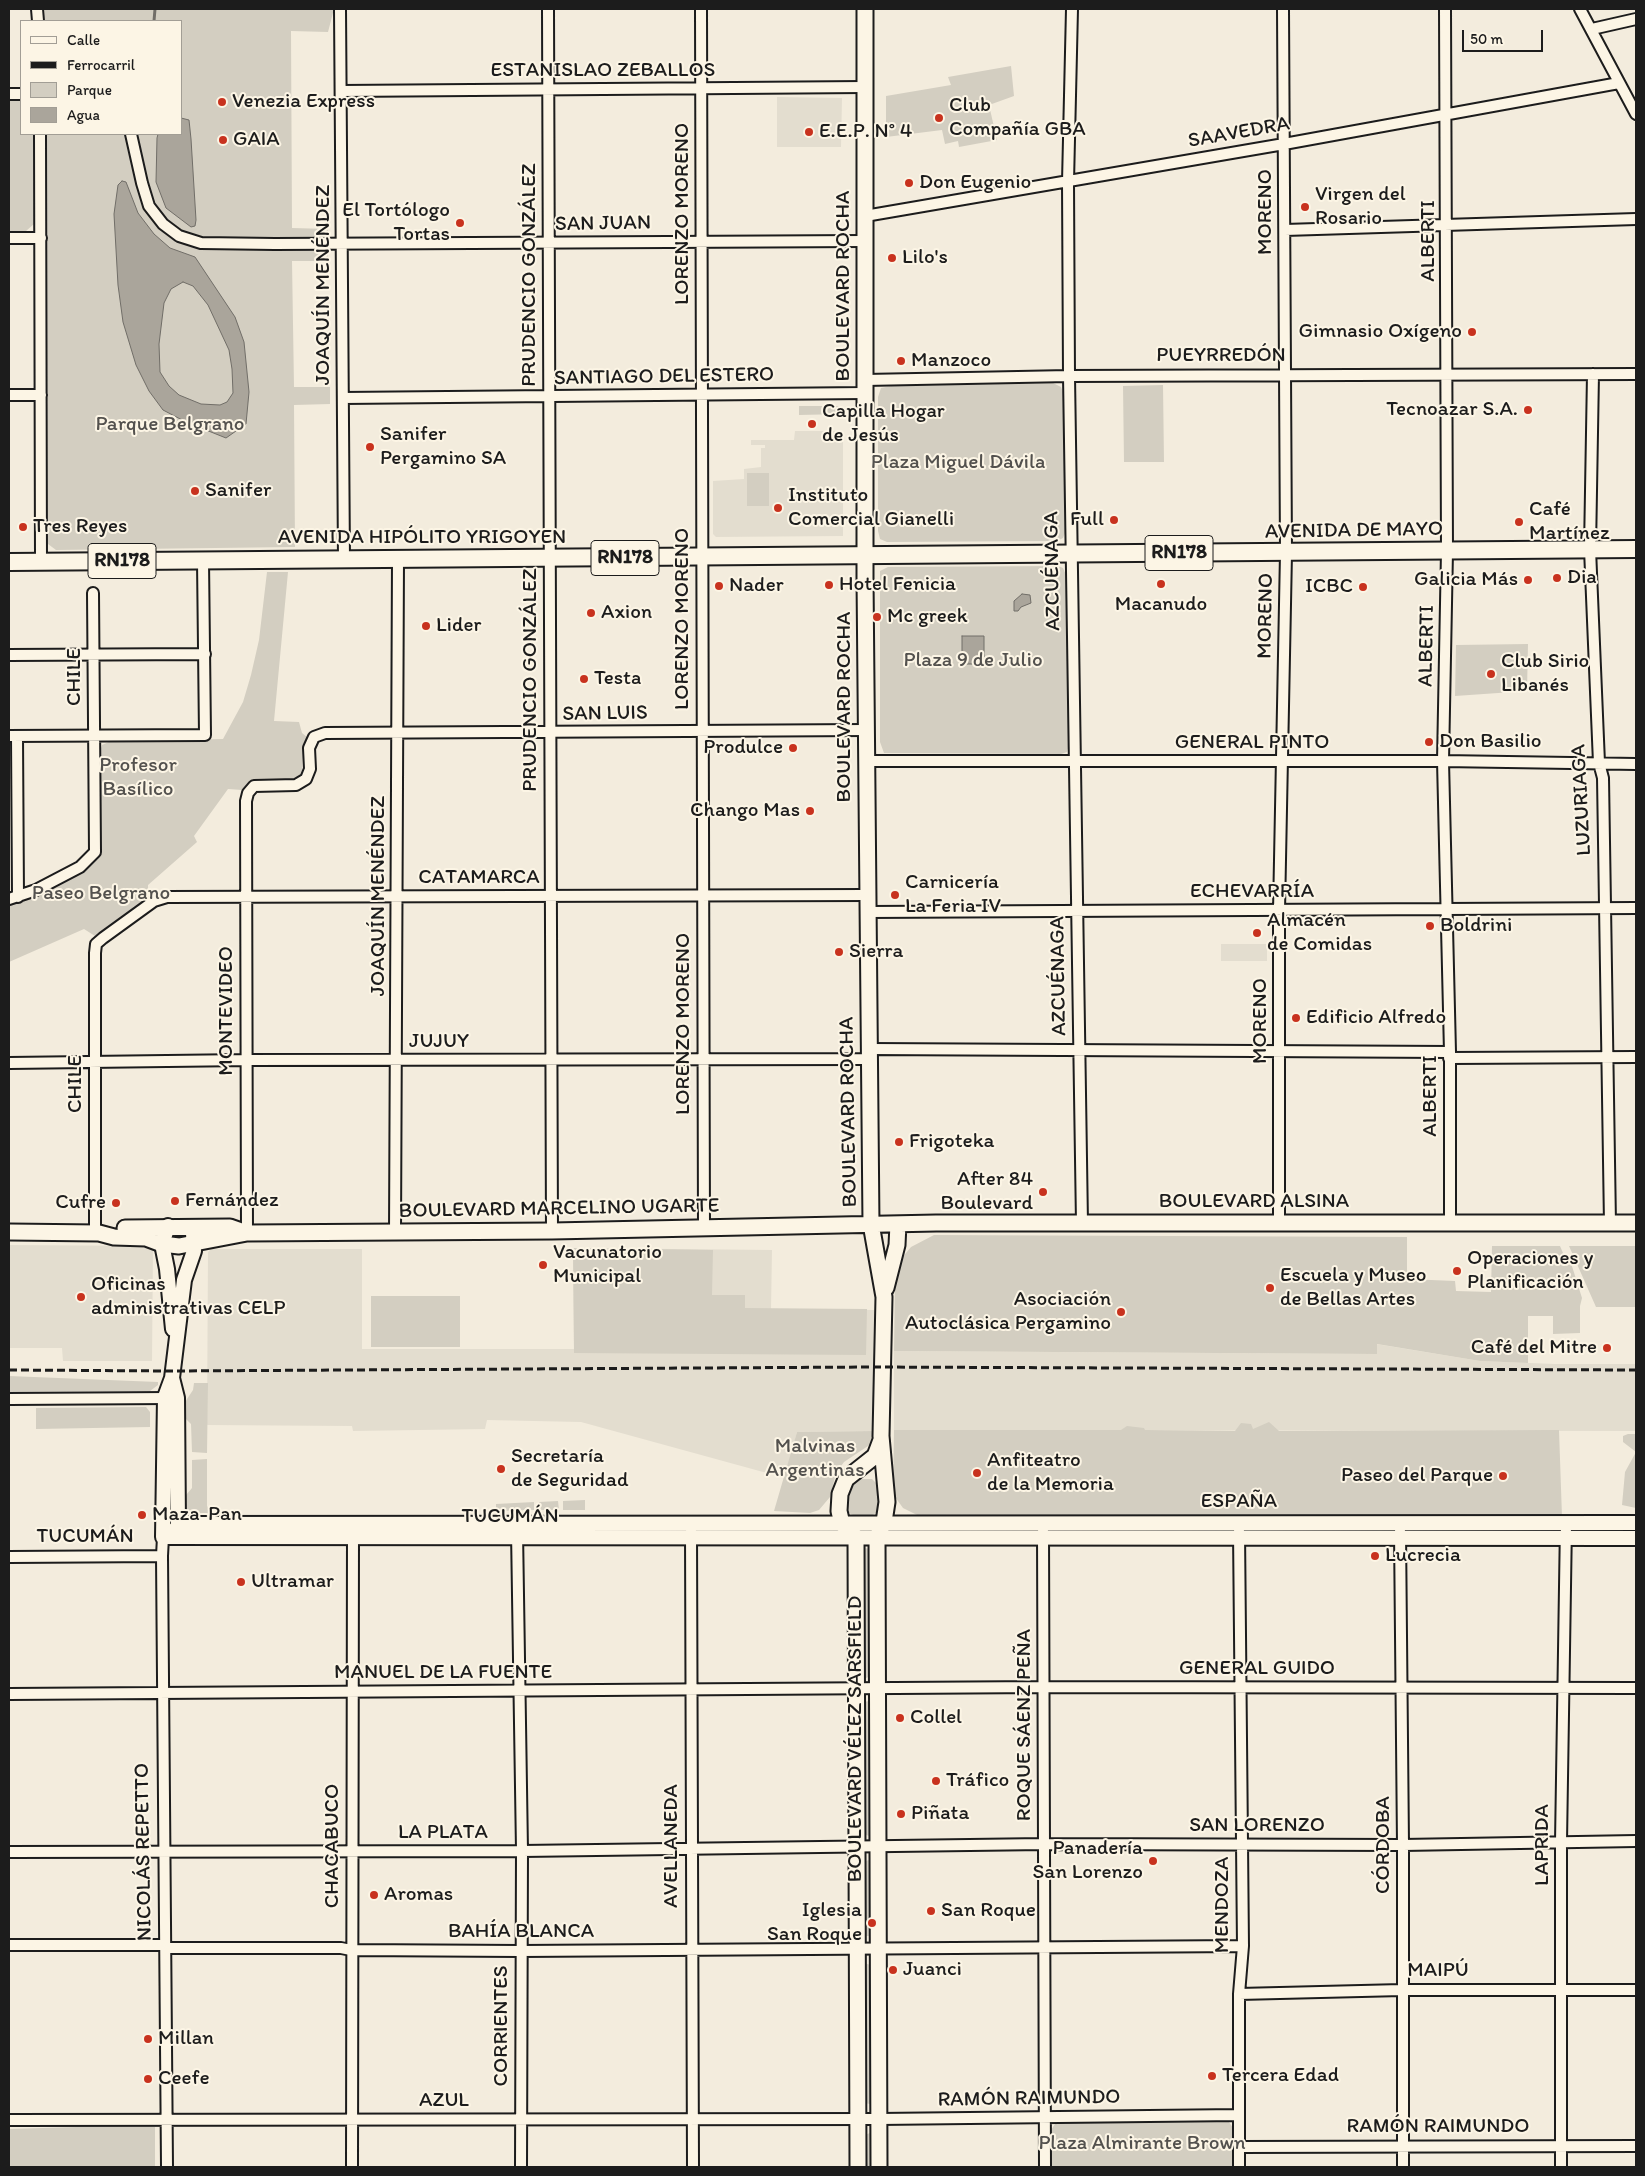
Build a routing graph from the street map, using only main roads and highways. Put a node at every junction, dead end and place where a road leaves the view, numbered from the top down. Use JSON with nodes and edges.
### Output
{"nodes":[{"id":1,"x":865,"y":9,"type":"edge"},
{"id":2,"x":1636,"y":549,"type":"edge"},
{"id":3,"x":865,"y":555,"type":"junction"},
{"id":4,"x":9,"y":562,"type":"edge"},
{"id":5,"x":871,"y":1224,"type":"junction"},
{"id":6,"x":898,"y":1224,"type":"junction"},
{"id":7,"x":1636,"y":1224,"type":"edge"},
{"id":8,"x":9,"y":1232,"type":"edge"},
{"id":9,"x":97,"y":1233,"type":"junction"},
{"id":10,"x":247,"y":1233,"type":"junction"},
{"id":11,"x":884,"y":1297,"type":"junction"},
{"id":12,"x":881,"y":1436,"type":"junction"},
{"id":13,"x":858,"y":2167,"type":"edge"},
{"id":14,"x":879,"y":2167,"type":"edge"}],
"edges":[{"from":1,"to":3,"type":"main road","name":"BOULEVARD ROCHA"},
{"from":2,"to":3,"type":"main road","name":"AVENIDA DE MAYO","number":"RN178"},
{"from":3,"to":4,"type":"main road","name":"AVENIDA HIPÓLITO YRIGOYEN","number":"RN178"},
{"from":3,"to":5,"type":"main road","name":"BOULEVARD ROCHA"},
{"from":5,"to":6,"type":"main road","name":"BOULEVARD ALSINA"},
{"from":5,"to":10,"type":"main road","name":"BOULEVARD MARCELINO UGARTE"},
{"from":5,"to":11,"type":"main road","name":"BOULEVARD ROCHA"},
{"from":6,"to":7,"type":"main road","name":"BOULEVARD ALSINA"},
{"from":6,"to":11,"type":"main road"},
{"from":8,"to":9,"type":"main road","name":"BOULEVARD MARCELINO UGARTE"},
{"from":9,"to":10,"type":"main road","name":"BOULEVARD MARCELINO UGARTE"},
{"from":9,"to":10,"type":"main road","name":"BOULEVARD MARCELINO UGARTE"},
{"from":11,"to":12,"type":"main road"},
{"from":12,"to":13,"type":"main road","name":"BOULEVARD VÉLEZ SARSFIELD"},
{"from":12,"to":14,"type":"main road","name":"BOULEVARD VÉLEZ SARSFIELD"}]}
